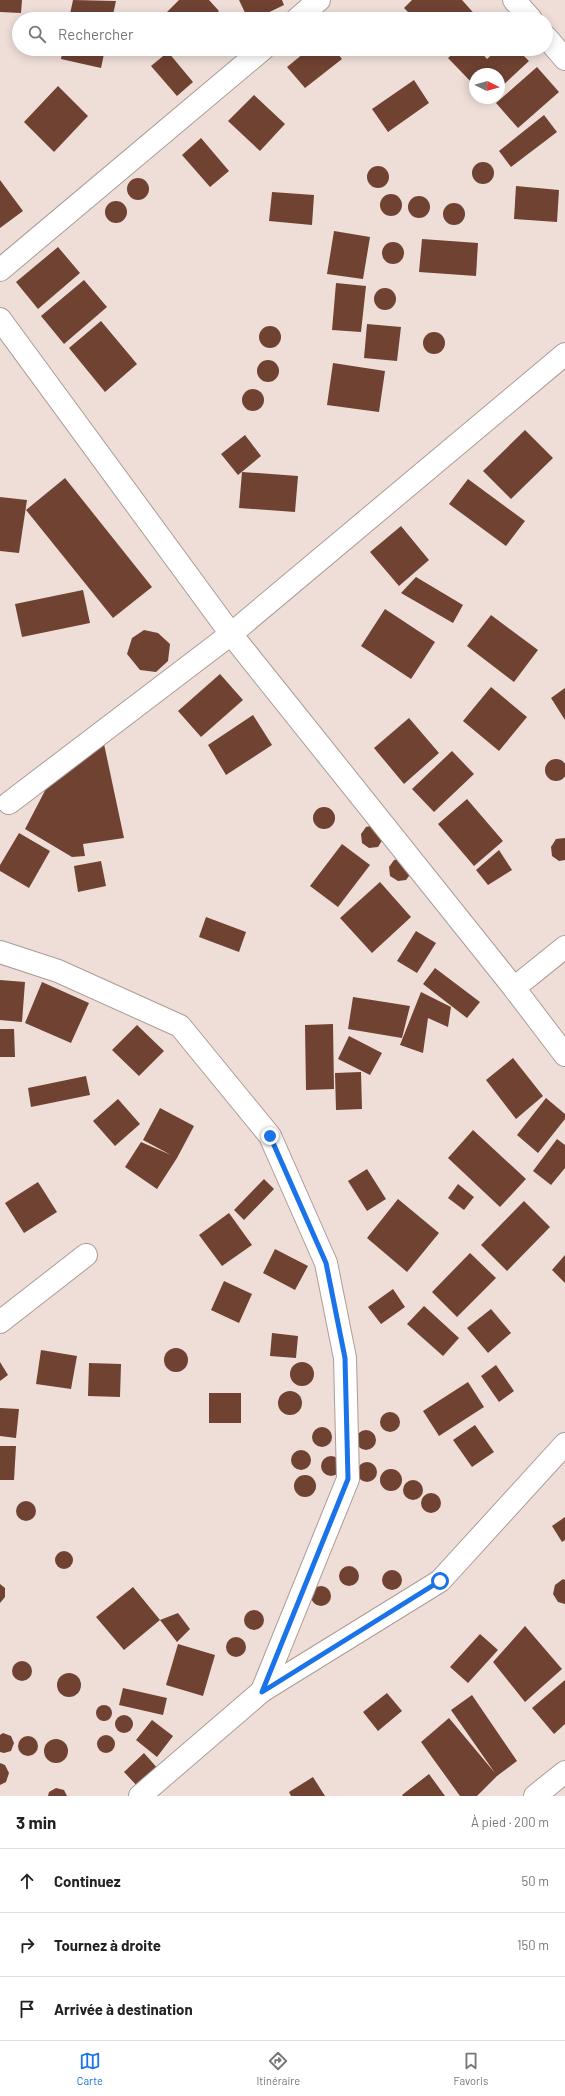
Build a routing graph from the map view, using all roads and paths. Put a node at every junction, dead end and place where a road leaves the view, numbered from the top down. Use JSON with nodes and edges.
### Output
{"nodes":[{"id":1,"x":319,"y":0,"type":"edge"},
{"id":2,"x":514,"y":0,"type":"edge"},
{"id":3,"x":306,"y":12,"type":"edge"},
{"id":4,"x":525,"y":12,"type":"edge"},
{"id":5,"x":553,"y":45,"type":"edge"},
{"id":6,"x":255,"y":56,"type":"edge"},
{"id":7,"x":565,"y":59,"type":"edge"},
{"id":8,"x":0,"y":270,"type":"edge"},
{"id":9,"x":0,"y":319,"type":"edge"},
{"id":10,"x":565,"y":354,"type":"edge"},
{"id":11,"x":231,"y":634,"type":"junction"},
{"id":12,"x":9,"y":803,"type":"dead end"},
{"id":13,"x":565,"y":947,"type":"edge"},
{"id":14,"x":0,"y":952,"type":"edge"},
{"id":15,"x":514,"y":988,"type":"junction"},
{"id":16,"x":565,"y":1055,"type":"edge"},
{"id":17,"x":86,"y":1255,"type":"dead end"},
{"id":18,"x":0,"y":1322,"type":"edge"},
{"id":19,"x":565,"y":1444,"type":"edge"},
{"id":20,"x":262,"y":1692,"type":"junction"},
{"id":21,"x":565,"y":1772,"type":"edge"},
{"id":22,"x":140,"y":1796,"type":"edge"},
{"id":23,"x":535,"y":1796,"type":"edge"}],
"edges":[{"from":1,"to":3,"type":"main road"},
{"from":2,"to":4,"type":"main road"},
{"from":5,"to":7,"type":"main road"},
{"from":6,"to":8,"type":"main road"},
{"from":9,"to":11,"type":"main road"},
{"from":10,"to":11,"type":"main road"},
{"from":11,"to":12,"type":"main road"},
{"from":11,"to":15,"type":"main road"},
{"from":13,"to":15,"type":"main road"},
{"from":14,"to":20,"type":"main road"},
{"from":15,"to":16,"type":"main road"},
{"from":17,"to":18,"type":"main road"},
{"from":19,"to":20,"type":"main road"},
{"from":20,"to":22,"type":"main road"},
{"from":21,"to":23,"type":"main road"}]}
